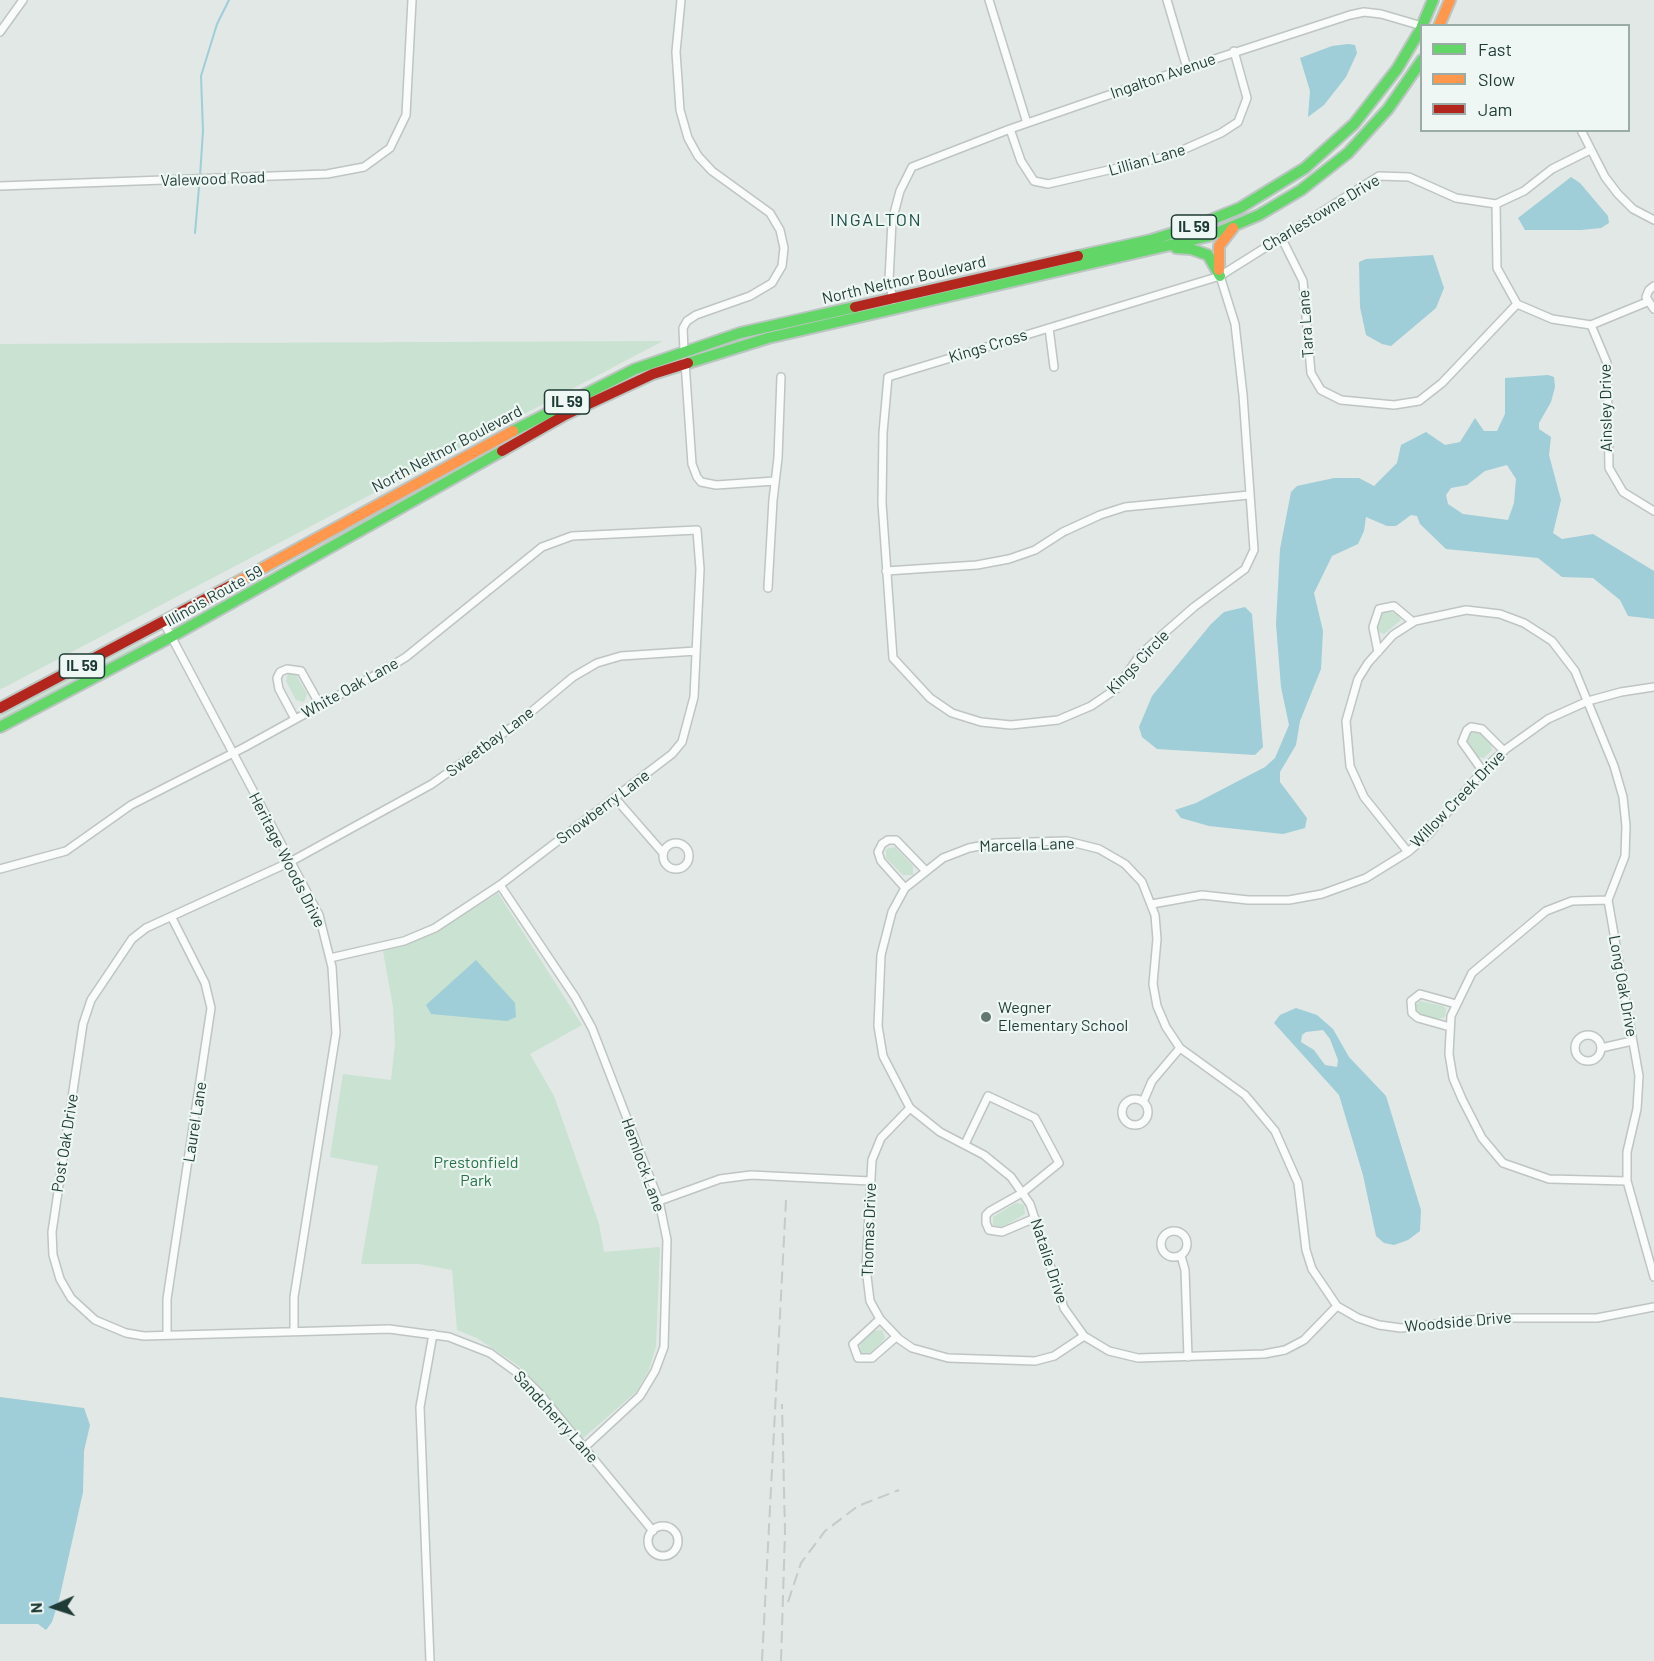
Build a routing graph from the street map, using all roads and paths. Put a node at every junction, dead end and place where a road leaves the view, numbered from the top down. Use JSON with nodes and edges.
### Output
{"nodes":[{"id":1,"x":23,"y":0,"type":"edge"},
{"id":2,"x":412,"y":0,"type":"edge"},
{"id":3,"x":681,"y":0,"type":"edge"},
{"id":4,"x":989,"y":0,"type":"edge"},
{"id":5,"x":1167,"y":0,"type":"edge"},
{"id":6,"x":1433,"y":0,"type":"edge"},
{"id":7,"x":1450,"y":0,"type":"edge"},
{"id":8,"x":1423,"y":24,"type":"edge"},
{"id":9,"x":1440,"y":24,"type":"edge"},
{"id":10,"x":1420,"y":26,"type":"edge"},
{"id":11,"x":1420,"y":29,"type":"edge"},
{"id":12,"x":0,"y":32,"type":"edge"},
{"id":13,"x":1234,"y":51,"type":"junction"},
{"id":14,"x":1420,"y":63,"type":"edge"},
{"id":15,"x":1187,"y":68,"type":"junction"},
{"id":16,"x":1027,"y":123,"type":"junction"},
{"id":17,"x":1010,"y":129,"type":"junction"},
{"id":18,"x":1582,"y":132,"type":"edge"},
{"id":19,"x":1590,"y":150,"type":"junction"},
{"id":20,"x":0,"y":186,"type":"edge"},
{"id":21,"x":1496,"y":204,"type":"junction"},
{"id":22,"x":1654,"y":220,"type":"edge"},
{"id":23,"x":1235,"y":226,"type":"junction"},
{"id":24,"x":1281,"y":237,"type":"junction"},
{"id":25,"x":1160,"y":248,"type":"junction"},
{"id":26,"x":1220,"y":276,"type":"junction"},
{"id":27,"x":1654,"y":286,"type":"edge"},
{"id":28,"x":1647,"y":302,"type":"junction"},
{"id":29,"x":894,"y":303,"type":"junction"},
{"id":30,"x":1517,"y":304,"type":"junction"},
{"id":31,"x":1654,"y":309,"type":"edge"},
{"id":32,"x":1592,"y":325,"type":"junction"},
{"id":33,"x":1049,"y":328,"type":"junction"},
{"id":34,"x":684,"y":356,"type":"junction"},
{"id":35,"x":1054,"y":367,"type":"dead end"},
{"id":36,"x":781,"y":377,"type":"dead end"},
{"id":37,"x":775,"y":481,"type":"junction"},
{"id":38,"x":439,"y":486,"type":"joint"},
{"id":39,"x":1249,"y":495,"type":"junction"},
{"id":40,"x":882,"y":498,"type":"joint"},
{"id":41,"x":1654,"y":511,"type":"edge"},
{"id":42,"x":350,"y":519,"type":"joint"},
{"id":43,"x":697,"y":530,"type":"joint"},
{"id":44,"x":886,"y":571,"type":"junction"},
{"id":45,"x":768,"y":588,"type":"dead end"},
{"id":46,"x":163,"y":621,"type":"junction"},
{"id":47,"x":1413,"y":622,"type":"junction"},
{"id":48,"x":171,"y":637,"type":"junction"},
{"id":49,"x":696,"y":651,"type":"junction"},
{"id":50,"x":1378,"y":652,"type":"junction"},
{"id":51,"x":1654,"y":687,"type":"edge"},
{"id":52,"x":1588,"y":701,"type":"junction"},
{"id":53,"x":320,"y":705,"type":"junction"},
{"id":54,"x":0,"y":708,"type":"edge"},
{"id":55,"x":295,"y":719,"type":"junction"},
{"id":56,"x":0,"y":727,"type":"edge"},
{"id":57,"x":1504,"y":751,"type":"junction"},
{"id":58,"x":231,"y":754,"type":"junction"},
{"id":59,"x":1482,"y":770,"type":"junction"},
{"id":60,"x":615,"y":798,"type":"junction"},
{"id":61,"x":1408,"y":852,"type":"junction"},
{"id":62,"x":663,"y":853,"type":"dead end"},
{"id":63,"x":290,"y":862,"type":"junction"},
{"id":64,"x":0,"y":869,"type":"edge"},
{"id":65,"x":925,"y":870,"type":"junction"},
{"id":66,"x":500,"y":885,"type":"junction"},
{"id":67,"x":905,"y":888,"type":"junction"},
{"id":68,"x":1608,"y":900,"type":"junction"},
{"id":69,"x":1152,"y":904,"type":"junction"},
{"id":70,"x":172,"y":918,"type":"junction"},
{"id":71,"x":330,"y":958,"type":"junction"},
{"id":72,"x":1456,"y":1004,"type":"junction"},
{"id":73,"x":1450,"y":1027,"type":"junction"},
{"id":74,"x":1632,"y":1041,"type":"junction"},
{"id":75,"x":1179,"y":1048,"type":"junction"},
{"id":76,"x":1601,"y":1048,"type":"dead end"},
{"id":77,"x":1143,"y":1102,"type":"dead end"},
{"id":78,"x":910,"y":1108,"type":"junction"},
{"id":79,"x":965,"y":1144,"type":"junction"},
{"id":80,"x":870,"y":1181,"type":"junction"},
{"id":81,"x":1627,"y":1181,"type":"junction"},
{"id":82,"x":1022,"y":1193,"type":"junction"},
{"id":83,"x":659,"y":1201,"type":"junction"},
{"id":84,"x":1035,"y":1218,"type":"junction"},
{"id":85,"x":1181,"y":1256,"type":"dead end"},
{"id":86,"x":1654,"y":1277,"type":"edge"},
{"id":87,"x":1337,"y":1306,"type":"junction"},
{"id":88,"x":1654,"y":1307,"type":"edge"},
{"id":89,"x":880,"y":1319,"type":"junction"},
{"id":90,"x":294,"y":1331,"type":"junction"},
{"id":91,"x":433,"y":1334,"type":"junction"},
{"id":92,"x":167,"y":1335,"type":"junction"},
{"id":93,"x":1084,"y":1336,"type":"junction"},
{"id":94,"x":896,"y":1337,"type":"junction"},
{"id":95,"x":1188,"y":1357,"type":"junction"},
{"id":96,"x":585,"y":1447,"type":"junction"},
{"id":97,"x":653,"y":1531,"type":"junction"},
{"id":98,"x":430,"y":1661,"type":"edge"}],
"edges":[{"from":1,"to":12,"type":"street"},
{"from":2,"to":20,"type":"street","name":"Valewood Road"},
{"from":3,"to":34,"type":"street"},
{"from":4,"to":16,"type":"street"},
{"from":5,"to":15,"type":"street"},
{"from":6,"to":8,"type":"main road","name":"North Neltnor Boulevard","number":"IL 59"},
{"from":7,"to":9,"type":"main road"},
{"from":10,"to":13,"type":"street","name":"Ingalton Avenue"},
{"from":11,"to":29,"type":"main road","name":"North Neltnor Boulevard","number":"IL 59"},
{"from":13,"to":15,"type":"street","name":"Ingalton Avenue"},
{"from":13,"to":17,"type":"street","name":"Lillian Lane"},
{"from":14,"to":23,"type":"main road","name":"North Neltnor Boulevard","number":"IL 59"},
{"from":15,"to":16,"type":"street","name":"Ingalton Avenue"},
{"from":16,"to":17,"type":"street","name":"Ingalton Avenue"},
{"from":17,"to":29,"type":"street","name":"Ingalton Avenue"},
{"from":18,"to":19,"type":"street"},
{"from":19,"to":21,"type":"street"},
{"from":19,"to":22,"type":"street"},
{"from":21,"to":24,"type":"street","name":"Charlestowne Drive"},
{"from":21,"to":30,"type":"street"},
{"from":23,"to":25,"type":"main road","name":"North Neltnor Boulevard","number":"IL 59"},
{"from":23,"to":26,"type":"main road"},
{"from":24,"to":26,"type":"street","name":"Charlestowne Drive"},
{"from":24,"to":30,"type":"street","name":"Tara Lane"},
{"from":25,"to":26,"type":"main road"},
{"from":25,"to":29,"type":"main road","name":"North Neltnor Boulevard","number":"IL 59"},
{"from":26,"to":33,"type":"street","name":"Kings Cross"},
{"from":26,"to":39,"type":"street"},
{"from":27,"to":28,"type":"street"},
{"from":28,"to":31,"type":"street"},
{"from":28,"to":32,"type":"street"},
{"from":29,"to":34,"type":"main road","name":"North Neltnor Boulevard","number":"IL 59"},
{"from":30,"to":32,"type":"street"},
{"from":32,"to":41,"type":"street","name":"Ainsley Drive"},
{"from":33,"to":35,"type":"street"},
{"from":33,"to":40,"type":"street","name":"Kings Cross"},
{"from":34,"to":37,"type":"street"},
{"from":34,"to":38,"type":"main road","name":"North Neltnor Boulevard","number":"IL 59"},
{"from":34,"to":42,"type":"main road","name":"North Neltnor Boulevard","number":"IL 59"},
{"from":36,"to":37,"type":"street"},
{"from":37,"to":45,"type":"street"},
{"from":38,"to":48,"type":"main road","name":"Illinois Route 59","number":"IL 59"},
{"from":39,"to":44,"type":"street"},
{"from":39,"to":44,"type":"street","name":"Kings Circle"},
{"from":40,"to":44,"type":"street","name":"Kings Circle"},
{"from":42,"to":46,"type":"main road","name":"Illinois Route 59","number":"IL 59"},
{"from":43,"to":49,"type":"street","name":"Snowberry Lane"},
{"from":43,"to":53,"type":"street","name":"White Oak Lane"},
{"from":46,"to":48,"type":"street","name":"Heritage Woods Drive"},
{"from":46,"to":54,"type":"main road","name":"Illinois Route 59","number":"IL 59"},
{"from":47,"to":50,"type":"street"},
{"from":47,"to":50,"type":"street"},
{"from":47,"to":52,"type":"street"},
{"from":48,"to":56,"type":"main road","name":"Illinois Route 59","number":"IL 59"},
{"from":48,"to":58,"type":"street","name":"Heritage Woods Drive"},
{"from":49,"to":60,"type":"street","name":"Snowberry Lane"},
{"from":49,"to":63,"type":"street","name":"Sweetbay Lane"},
{"from":50,"to":61,"type":"street"},
{"from":51,"to":52,"type":"street","name":"Willow Creek Drive"},
{"from":52,"to":57,"type":"street","name":"Willow Creek Drive"},
{"from":52,"to":68,"type":"street"},
{"from":53,"to":55,"type":"street","name":"White Oak Lane"},
{"from":53,"to":55,"type":"street"},
{"from":55,"to":58,"type":"street","name":"White Oak Lane"},
{"from":57,"to":59,"type":"street","name":"Willow Creek Drive"},
{"from":57,"to":59,"type":"street"},
{"from":58,"to":63,"type":"street","name":"Heritage Woods Drive"},
{"from":58,"to":64,"type":"street","name":"White Oak Lane"},
{"from":59,"to":61,"type":"street","name":"Willow Creek Drive"},
{"from":60,"to":62,"type":"street"},
{"from":60,"to":66,"type":"street","name":"Snowberry Lane"},
{"from":61,"to":69,"type":"street","name":"Willow Creek Drive"},
{"from":63,"to":70,"type":"street","name":"Post Oak Drive"},
{"from":63,"to":71,"type":"street","name":"Heritage Woods Drive"},
{"from":65,"to":67,"type":"street","name":"Marcella Lane"},
{"from":65,"to":67,"type":"street"},
{"from":65,"to":69,"type":"street","name":"Marcella Lane"},
{"from":66,"to":71,"type":"street","name":"Snowberry Lane"},
{"from":66,"to":83,"type":"street","name":"Hemlock Lane"},
{"from":67,"to":78,"type":"street","name":"Marcella Lane"},
{"from":68,"to":72,"type":"street"},
{"from":68,"to":74,"type":"street","name":"Long Oak Drive"},
{"from":69,"to":75,"type":"street","name":"Woodside Drive"},
{"from":70,"to":92,"type":"street","name":"Laurel Lane"},
{"from":70,"to":92,"type":"street","name":"Post Oak Drive"},
{"from":71,"to":90,"type":"street","name":"Heritage Woods Drive"},
{"from":72,"to":73,"type":"street"},
{"from":72,"to":73,"type":"street"},
{"from":73,"to":81,"type":"street"},
{"from":74,"to":76,"type":"street"},
{"from":74,"to":81,"type":"street","name":"Long Oak Drive"},
{"from":75,"to":77,"type":"street"},
{"from":75,"to":87,"type":"street","name":"Woodside Drive"},
{"from":78,"to":79,"type":"street","name":"Natalie Drive"},
{"from":78,"to":80,"type":"street","name":"Thomas Drive"},
{"from":79,"to":82,"type":"street","name":"Natalie Drive"},
{"from":79,"to":82,"type":"street"},
{"from":80,"to":83,"type":"street"},
{"from":80,"to":89,"type":"street","name":"Thomas Drive"},
{"from":81,"to":86,"type":"street","name":"Long Oak Drive"},
{"from":82,"to":84,"type":"street","name":"Natalie Drive"},
{"from":82,"to":84,"type":"street"},
{"from":83,"to":96,"type":"street","name":"Hemlock Lane"},
{"from":84,"to":93,"type":"street","name":"Natalie Drive"},
{"from":85,"to":95,"type":"street"},
{"from":87,"to":88,"type":"street","name":"Woodside Drive"},
{"from":87,"to":95,"type":"street","name":"Natalie Drive"},
{"from":89,"to":94,"type":"street","name":"Thomas Drive"},
{"from":89,"to":94,"type":"street"},
{"from":90,"to":91,"type":"street","name":"Sandcherry Lane"},
{"from":90,"to":92,"type":"street","name":"Post Oak Drive"},
{"from":91,"to":96,"type":"street","name":"Sandcherry Lane"},
{"from":91,"to":98,"type":"street"},
{"from":93,"to":94,"type":"street","name":"Thomas Drive"},
{"from":93,"to":95,"type":"street","name":"Natalie Drive"},
{"from":96,"to":97,"type":"street","name":"Sandcherry Lane"},
{"from":97,"to":97,"type":"street","name":"Sandcherry Lane"}]}
